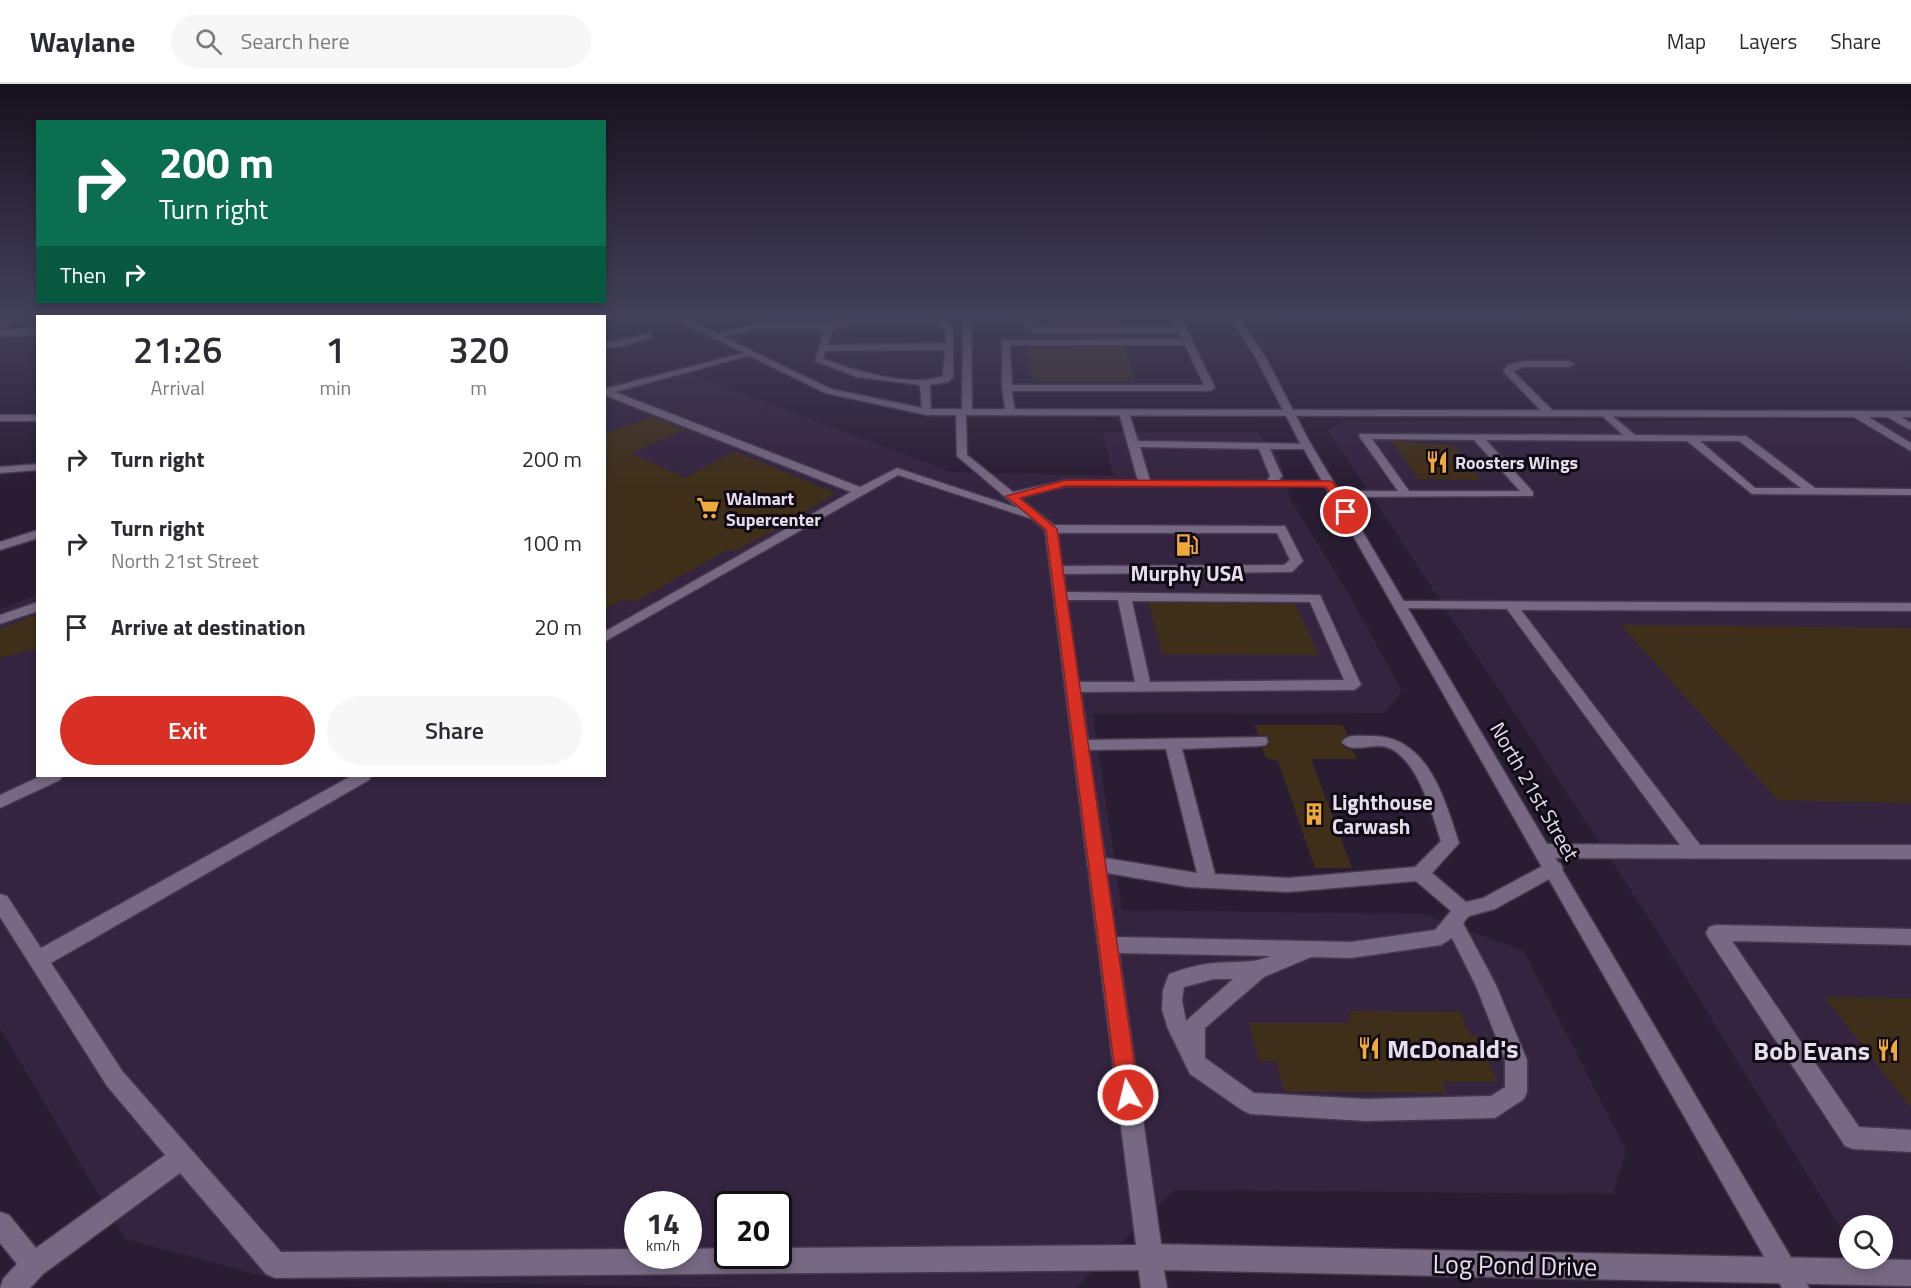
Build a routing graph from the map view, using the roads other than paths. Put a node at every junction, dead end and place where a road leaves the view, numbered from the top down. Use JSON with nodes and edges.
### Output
{"nodes":[{"id":1,"x":678,"y":372,"type":"edge"},
{"id":2,"x":788,"y":372,"type":"edge"},
{"id":3,"x":846,"y":372,"type":"edge"},
{"id":4,"x":948,"y":372,"type":"edge"},
{"id":5,"x":965,"y":372,"type":"edge"},
{"id":6,"x":1007,"y":372,"type":"edge"},
{"id":7,"x":1202,"y":372,"type":"edge"},
{"id":8,"x":1268,"y":372,"type":"edge"},
{"id":9,"x":1509,"y":372,"type":"edge"},
{"id":10,"x":925,"y":383,"type":"junction"},
{"id":11,"x":1008,"y":388,"type":"junction"},
{"id":12,"x":606,"y":392,"type":"edge"},
{"id":13,"x":606,"y":392,"type":"edge"},
{"id":14,"x":927,"y":412,"type":"junction"},
{"id":15,"x":964,"y":412,"type":"junction"},
{"id":16,"x":1010,"y":412,"type":"junction"},
{"id":17,"x":1124,"y":413,"type":"junction"},
{"id":18,"x":1289,"y":413,"type":"junction"},
{"id":19,"x":1549,"y":413,"type":"junction"},
{"id":20,"x":1605,"y":413,"type":"junction"},
{"id":21,"x":1856,"y":414,"type":"junction"},
{"id":22,"x":1889,"y":414,"type":"junction"},
{"id":23,"x":1911,"y":414,"type":"edge"},
{"id":24,"x":0,"y":418,"type":"edge"},
{"id":25,"x":36,"y":418,"type":"edge"},
{"id":26,"x":1911,"y":427,"type":"edge"},
{"id":27,"x":1477,"y":437,"type":"junction"},
{"id":28,"x":1633,"y":438,"type":"junction"},
{"id":29,"x":1690,"y":438,"type":"junction"},
{"id":30,"x":1132,"y":444,"type":"junction"},
{"id":31,"x":1263,"y":445,"type":"junction"},
{"id":32,"x":1307,"y":446,"type":"junction"},
{"id":33,"x":1911,"y":448,"type":"edge"},
{"id":34,"x":36,"y":467,"type":"edge"},
{"id":35,"x":0,"y":470,"type":"edge"},
{"id":36,"x":1145,"y":484,"type":"junction"},
{"id":37,"x":1270,"y":484,"type":"junction"},
{"id":38,"x":1333,"y":489,"type":"junction"},
{"id":39,"x":1812,"y":491,"type":"junction"},
{"id":40,"x":861,"y":492,"type":"junction"},
{"id":41,"x":1911,"y":492,"type":"edge"},
{"id":42,"x":1406,"y":494,"type":"junction"},
{"id":43,"x":1012,"y":496,"type":"junction"},
{"id":44,"x":1046,"y":524,"type":"junction"},
{"id":45,"x":36,"y":535,"type":"edge"},
{"id":46,"x":0,"y":546,"type":"edge"},
{"id":47,"x":1057,"y":570,"type":"junction"},
{"id":48,"x":1060,"y":596,"type":"junction"},
{"id":49,"x":1124,"y":597,"type":"junction"},
{"id":50,"x":1400,"y":605,"type":"junction"},
{"id":51,"x":1511,"y":605,"type":"junction"},
{"id":52,"x":36,"y":607,"type":"edge"},
{"id":53,"x":1911,"y":607,"type":"edge"},
{"id":54,"x":0,"y":620,"type":"edge"},
{"id":55,"x":606,"y":637,"type":"edge"},
{"id":56,"x":1073,"y":687,"type":"junction"},
{"id":57,"x":1144,"y":687,"type":"junction"},
{"id":58,"x":1260,"y":741,"type":"dead end"},
{"id":59,"x":1350,"y":742,"type":"dead end"},
{"id":60,"x":1173,"y":744,"type":"junction"},
{"id":61,"x":1081,"y":745,"type":"junction"},
{"id":62,"x":52,"y":777,"type":"edge"},
{"id":63,"x":361,"y":777,"type":"edge"},
{"id":64,"x":0,"y":802,"type":"edge"},
{"id":65,"x":1544,"y":851,"type":"junction"},
{"id":66,"x":1695,"y":851,"type":"junction"},
{"id":67,"x":1911,"y":852,"type":"edge"},
{"id":68,"x":1097,"y":864,"type":"junction"},
{"id":69,"x":1554,"y":868,"type":"junction"},
{"id":70,"x":1420,"y":874,"type":"junction"},
{"id":71,"x":1208,"y":881,"type":"junction"},
{"id":72,"x":0,"y":901,"type":"edge"},
{"id":73,"x":1458,"y":916,"type":"junction"},
{"id":74,"x":1911,"y":937,"type":"edge"},
{"id":75,"x":1108,"y":945,"type":"junction"},
{"id":76,"x":1308,"y":950,"type":"junction"},
{"id":77,"x":38,"y":960,"type":"junction"},
{"id":78,"x":1257,"y":971,"type":"junction"},
{"id":79,"x":1194,"y":1059,"type":"junction"},
{"id":80,"x":1911,"y":1141,"type":"edge"},
{"id":81,"x":182,"y":1157,"type":"junction"},
{"id":82,"x":0,"y":1224,"type":"edge"},
{"id":83,"x":1150,"y":1257,"type":"junction"},
{"id":84,"x":34,"y":1265,"type":"junction"},
{"id":85,"x":1911,"y":1273,"type":"edge"},
{"id":86,"x":1791,"y":1279,"type":"edge"},
{"id":87,"x":12,"y":1288,"type":"edge"},
{"id":88,"x":1154,"y":1288,"type":"edge"}],
"edges":[{"from":1,"to":12,"type":"street"},
{"from":2,"to":14,"type":"street"},
{"from":3,"to":10,"type":"street"},
{"from":4,"to":10,"type":"street"},
{"from":5,"to":15,"type":"street"},
{"from":6,"to":11,"type":"street"},
{"from":7,"to":11,"type":"street"},
{"from":8,"to":18,"type":"street","name":"North 21st Street"},
{"from":9,"to":19,"type":"street"},
{"from":10,"to":14,"type":"street"},
{"from":11,"to":16,"type":"street"},
{"from":13,"to":40,"type":"street"},
{"from":14,"to":15,"type":"street"},
{"from":15,"to":16,"type":"street"},
{"from":15,"to":43,"type":"street"},
{"from":16,"to":17,"type":"street"},
{"from":17,"to":18,"type":"street"},
{"from":17,"to":30,"type":"street"},
{"from":18,"to":19,"type":"street"},
{"from":18,"to":32,"type":"street","name":"North 21st Street"},
{"from":19,"to":20,"type":"street"},
{"from":20,"to":21,"type":"street"},
{"from":20,"to":28,"type":"street"},
{"from":21,"to":22,"type":"street"},
{"from":21,"to":33,"type":"street"},
{"from":22,"to":23,"type":"street"},
{"from":22,"to":26,"type":"street"},
{"from":24,"to":25,"type":"street"},
{"from":27,"to":28,"type":"street"},
{"from":27,"to":42,"type":"street"},
{"from":27,"to":42,"type":"street"},
{"from":28,"to":29,"type":"street"},
{"from":29,"to":39,"type":"street"},
{"from":29,"to":39,"type":"street"},
{"from":30,"to":31,"type":"street"},
{"from":30,"to":36,"type":"street"},
{"from":31,"to":32,"type":"street"},
{"from":31,"to":37,"type":"street"},
{"from":32,"to":38,"type":"street","name":"North 21st Street"},
{"from":34,"to":35,"type":"street"},
{"from":36,"to":37,"type":"street"},
{"from":36,"to":43,"type":"street"},
{"from":37,"to":38,"type":"street"},
{"from":38,"to":42,"type":"street"},
{"from":38,"to":50,"type":"street","name":"North 21st Street"},
{"from":39,"to":41,"type":"street"},
{"from":40,"to":44,"type":"street"},
{"from":40,"to":55,"type":"street"},
{"from":43,"to":44,"type":"street"},
{"from":44,"to":47,"type":"street"},
{"from":44,"to":47,"type":"street"},
{"from":45,"to":46,"type":"street"},
{"from":47,"to":48,"type":"street"},
{"from":48,"to":49,"type":"street"},
{"from":48,"to":56,"type":"street"},
{"from":49,"to":57,"type":"street"},
{"from":49,"to":57,"type":"street"},
{"from":50,"to":51,"type":"street"},
{"from":50,"to":65,"type":"street","name":"North 21st Street"},
{"from":51,"to":53,"type":"street"},
{"from":51,"to":66,"type":"street"},
{"from":52,"to":54,"type":"street"},
{"from":56,"to":57,"type":"street"},
{"from":56,"to":61,"type":"street"},
{"from":58,"to":60,"type":"street"},
{"from":59,"to":70,"type":"street"},
{"from":60,"to":61,"type":"street"},
{"from":60,"to":71,"type":"street"},
{"from":61,"to":68,"type":"street"},
{"from":62,"to":64,"type":"street"},
{"from":63,"to":77,"type":"street"},
{"from":65,"to":66,"type":"street"},
{"from":65,"to":69,"type":"street","name":"North 21st Street"},
{"from":66,"to":67,"type":"street"},
{"from":68,"to":71,"type":"street"},
{"from":68,"to":75,"type":"street"},
{"from":69,"to":73,"type":"street"},
{"from":69,"to":86,"type":"street","name":"North 21st Street"},
{"from":70,"to":71,"type":"street"},
{"from":70,"to":73,"type":"street"},
{"from":72,"to":77,"type":"street"},
{"from":73,"to":76,"type":"street"},
{"from":73,"to":79,"type":"street"},
{"from":74,"to":80,"type":"street"},
{"from":75,"to":76,"type":"street"},
{"from":75,"to":83,"type":"street"},
{"from":76,"to":78,"type":"street"},
{"from":77,"to":81,"type":"street"},
{"from":78,"to":79,"type":"street"},
{"from":78,"to":79,"type":"street"},
{"from":81,"to":83,"type":"street","name":"Log Pond Drive"},
{"from":81,"to":84,"type":"street"},
{"from":82,"to":84,"type":"street"},
{"from":83,"to":86,"type":"street","name":"Log Pond Drive"},
{"from":83,"to":88,"type":"street"},
{"from":84,"to":87,"type":"street"},
{"from":85,"to":86,"type":"street","name":"Log Pond Drive"}]}
